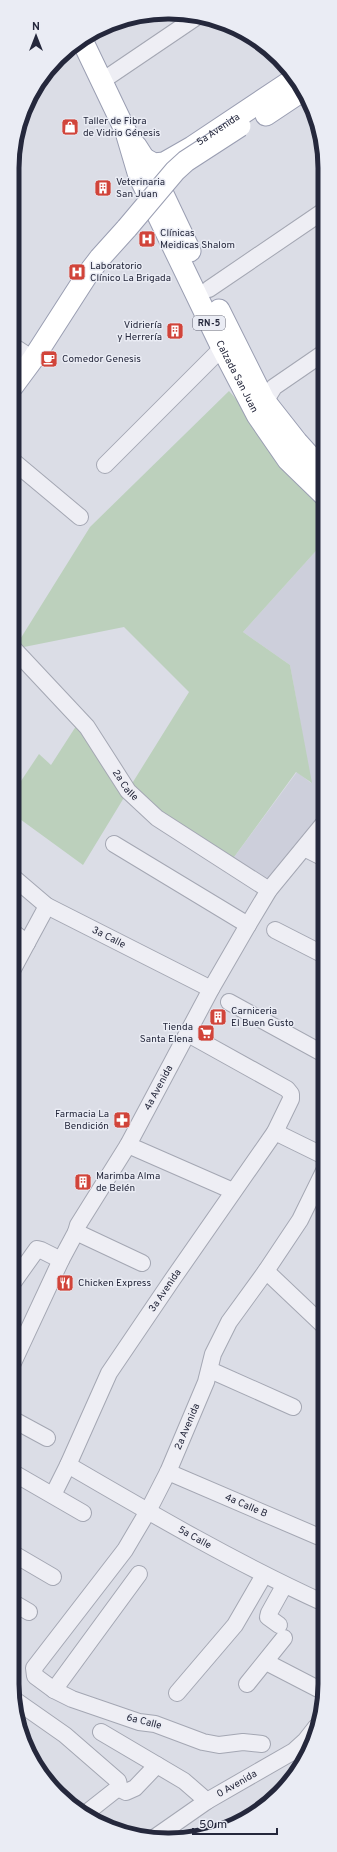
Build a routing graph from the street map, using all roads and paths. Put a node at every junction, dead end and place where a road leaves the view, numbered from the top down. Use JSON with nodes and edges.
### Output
{"nodes":[{"id":1,"x":191,"y":21,"type":"edge"},
{"id":2,"x":84,"y":45,"type":"edge"},
{"id":3,"x":102,"y":81,"type":"junction"},
{"id":4,"x":295,"y":87,"type":"edge"},
{"id":5,"x":126,"y":132,"type":"junction"},
{"id":6,"x":145,"y":159,"type":"junction"},
{"id":7,"x":165,"y":197,"type":"junction"},
{"id":8,"x":318,"y":215,"type":"edge"},
{"id":9,"x":209,"y":289,"type":"junction"},
{"id":10,"x":222,"y":348,"type":"junction"},
{"id":11,"x":19,"y":350,"type":"edge"},
{"id":12,"x":318,"y":356,"type":"edge"},
{"id":13,"x":33,"y":359,"type":"junction"},
{"id":14,"x":19,"y":378,"type":"edge"},
{"id":15,"x":261,"y":408,"type":"junction"},
{"id":16,"x":105,"y":465,"type":"dead end"},
{"id":17,"x":318,"y":465,"type":"edge"},
{"id":18,"x":19,"y":466,"type":"edge"},
{"id":19,"x":318,"y":489,"type":"edge"},
{"id":20,"x":80,"y":518,"type":"dead end"},
{"id":21,"x":19,"y":654,"type":"edge"},
{"id":22,"x":318,"y":830,"type":"edge"},
{"id":23,"x":114,"y":844,"type":"dead end"},
{"id":24,"x":304,"y":848,"type":"junction"},
{"id":25,"x":318,"y":855,"type":"edge"},
{"id":26,"x":19,"y":882,"type":"edge"},
{"id":27,"x":269,"y":890,"type":"junction"},
{"id":28,"x":47,"y":906,"type":"junction"},
{"id":29,"x":248,"y":925,"type":"junction"},
{"id":30,"x":274,"y":930,"type":"dead end"},
{"id":31,"x":19,"y":937,"type":"edge"},
{"id":32,"x":27,"y":943,"type":"junction"},
{"id":33,"x":318,"y":952,"type":"edge"},
{"id":34,"x":19,"y":958,"type":"edge"},
{"id":35,"x":211,"y":988,"type":"junction"},
{"id":36,"x":229,"y":1002,"type":"dead end"},
{"id":37,"x":188,"y":1034,"type":"junction"},
{"id":38,"x":318,"y":1051,"type":"edge"},
{"id":39,"x":275,"y":1132,"type":"junction"},
{"id":40,"x":128,"y":1145,"type":"junction"},
{"id":41,"x":318,"y":1153,"type":"edge"},
{"id":42,"x":318,"y":1183,"type":"edge"},
{"id":43,"x":233,"y":1191,"type":"junction"},
{"id":44,"x":76,"y":1232,"type":"junction"},
{"id":45,"x":60,"y":1260,"type":"junction"},
{"id":46,"x":142,"y":1262,"type":"dead end"},
{"id":47,"x":266,"y":1271,"type":"junction"},
{"id":48,"x":19,"y":1274,"type":"edge"},
{"id":49,"x":318,"y":1320,"type":"edge"},
{"id":50,"x":19,"y":1350,"type":"edge"},
{"id":51,"x":210,"y":1370,"type":"junction"},
{"id":52,"x":293,"y":1407,"type":"dead end"},
{"id":53,"x":19,"y":1423,"type":"edge"},
{"id":54,"x":47,"y":1438,"type":"dead end"},
{"id":55,"x":68,"y":1465,"type":"junction"},
{"id":56,"x":168,"y":1472,"type":"junction"},
{"id":57,"x":19,"y":1476,"type":"edge"},
{"id":58,"x":53,"y":1495,"type":"junction"},
{"id":59,"x":148,"y":1511,"type":"junction"},
{"id":60,"x":83,"y":1513,"type":"dead end"},
{"id":61,"x":318,"y":1536,"type":"edge"},
{"id":62,"x":19,"y":1557,"type":"edge"},
{"id":63,"x":138,"y":1574,"type":"dead end"},
{"id":64,"x":264,"y":1575,"type":"junction"},
{"id":65,"x":53,"y":1577,"type":"dead end"},
{"id":66,"x":284,"y":1586,"type":"junction"},
{"id":67,"x":318,"y":1600,"type":"edge"},
{"id":68,"x":19,"y":1606,"type":"edge"},
{"id":69,"x":29,"y":1612,"type":"dead end"},
{"id":70,"x":266,"y":1662,"type":"junction"},
{"id":71,"x":34,"y":1673,"type":"joint"},
{"id":72,"x":246,"y":1684,"type":"dead end"},
{"id":73,"x":318,"y":1689,"type":"edge"},
{"id":74,"x":54,"y":1690,"type":"junction"},
{"id":75,"x":177,"y":1694,"type":"dead end"},
{"id":76,"x":20,"y":1704,"type":"edge"},
{"id":77,"x":101,"y":1732,"type":"dead end"},
{"id":78,"x":308,"y":1737,"type":"edge"},
{"id":79,"x":262,"y":1744,"type":"dead end"},
{"id":80,"x":157,"y":1765,"type":"junction"},
{"id":81,"x":118,"y":1788,"type":"junction"},
{"id":82,"x":207,"y":1801,"type":"junction"},
{"id":83,"x":89,"y":1810,"type":"edge"},
{"id":84,"x":161,"y":1833,"type":"edge"}],
"edges":[{"from":1,"to":3,"type":"street"},
{"from":2,"to":3,"type":"main road","name":"Calzada San Juan","number":"RN-5"},
{"from":3,"to":5,"type":"main road","name":"Calzada San Juan","number":"RN-5"},
{"from":4,"to":6,"type":"main road","name":"5a Avenida"},
{"from":4,"to":7,"type":"main road","name":"5a Avenida"},
{"from":4,"to":13,"type":"main road","name":"5a Avenida","bridge":true},
{"from":5,"to":6,"type":"main road","name":"Calzada San Juan","number":"RN-5"},
{"from":5,"to":10,"type":"main road","name":"Calzada San Juan","number":"RN-5"},
{"from":6,"to":7,"type":"main road","name":"Calzada San Juan","number":"RN-5"},
{"from":7,"to":9,"type":"main road","name":"Calzada San Juan","number":"RN-5"},
{"from":8,"to":9,"type":"street"},
{"from":9,"to":15,"type":"main road","name":"Calzada San Juan","number":"RN-5"},
{"from":10,"to":15,"type":"main road","name":"Calzada San Juan","number":"RN-5"},
{"from":10,"to":16,"type":"street"},
{"from":11,"to":13,"type":"street"},
{"from":12,"to":15,"type":"street"},
{"from":13,"to":14,"type":"main road","name":"5a Avenida"},
{"from":15,"to":17,"type":"main road","name":"Calzada San Juan","number":"RN-5"},
{"from":15,"to":19,"type":"main road","name":"Calzada San Juan","number":"RN-5"},
{"from":18,"to":20,"type":"street"},
{"from":21,"to":27,"type":"street","name":"2a Calle"},
{"from":22,"to":24,"type":"street","name":"4a Avenida"},
{"from":23,"to":29,"type":"street"},
{"from":24,"to":25,"type":"street"},
{"from":24,"to":27,"type":"street","name":"4a Avenida"},
{"from":26,"to":28,"type":"street","name":"3a Calle"},
{"from":27,"to":29,"type":"street","name":"4a Avenida"},
{"from":28,"to":32,"type":"street"},
{"from":28,"to":35,"type":"street","name":"3a Calle"},
{"from":29,"to":35,"type":"street","name":"4a Avenida"},
{"from":30,"to":33,"type":"street"},
{"from":31,"to":32,"type":"street"},
{"from":32,"to":34,"type":"street"},
{"from":35,"to":37,"type":"street","name":"4a Avenida"},
{"from":36,"to":38,"type":"street"},
{"from":37,"to":39,"type":"street","name":"3a Avenida"},
{"from":37,"to":40,"type":"street","name":"4a Avenida"},
{"from":39,"to":41,"type":"street"},
{"from":39,"to":43,"type":"street","name":"3a Avenida"},
{"from":40,"to":43,"type":"street"},
{"from":40,"to":44,"type":"street","name":"4a Avenida"},
{"from":42,"to":47,"type":"street","name":"2a Avenida"},
{"from":43,"to":55,"type":"street","name":"3a Avenida"},
{"from":44,"to":45,"type":"street","name":"4a Avenida"},
{"from":44,"to":46,"type":"street"},
{"from":45,"to":48,"type":"street"},
{"from":45,"to":50,"type":"street","name":"4a Avenida"},
{"from":47,"to":49,"type":"street"},
{"from":47,"to":51,"type":"street","name":"2a Avenida"},
{"from":51,"to":52,"type":"street"},
{"from":51,"to":56,"type":"street","name":"2a Avenida"},
{"from":53,"to":54,"type":"street"},
{"from":55,"to":58,"type":"street","name":"3a Avenida"},
{"from":55,"to":59,"type":"street","name":"5a Calle"},
{"from":56,"to":59,"type":"street","name":"2a Avenida"},
{"from":56,"to":61,"type":"street","name":"4a Calle B"},
{"from":57,"to":58,"type":"street"},
{"from":58,"to":60,"type":"street"},
{"from":59,"to":64,"type":"street","name":"5a Calle"},
{"from":59,"to":71,"type":"street","name":"2a Avenida"},
{"from":62,"to":65,"type":"street"},
{"from":63,"to":74,"type":"street"},
{"from":64,"to":66,"type":"street","name":"5a Calle"},
{"from":64,"to":75,"type":"street"},
{"from":66,"to":67,"type":"street","name":"5a Calle"},
{"from":66,"to":70,"type":"street"},
{"from":68,"to":69,"type":"street"},
{"from":70,"to":72,"type":"street"},
{"from":70,"to":73,"type":"street"},
{"from":71,"to":74,"type":"street","name":"6a Calle"},
{"from":74,"to":79,"type":"street","name":"6a Calle"},
{"from":76,"to":81,"type":"street"},
{"from":77,"to":80,"type":"street"},
{"from":78,"to":82,"type":"street","name":"0 Avenida"},
{"from":80,"to":81,"type":"street"},
{"from":80,"to":82,"type":"street"},
{"from":81,"to":83,"type":"street"},
{"from":82,"to":84,"type":"street","name":"0 Avenida"}]}
